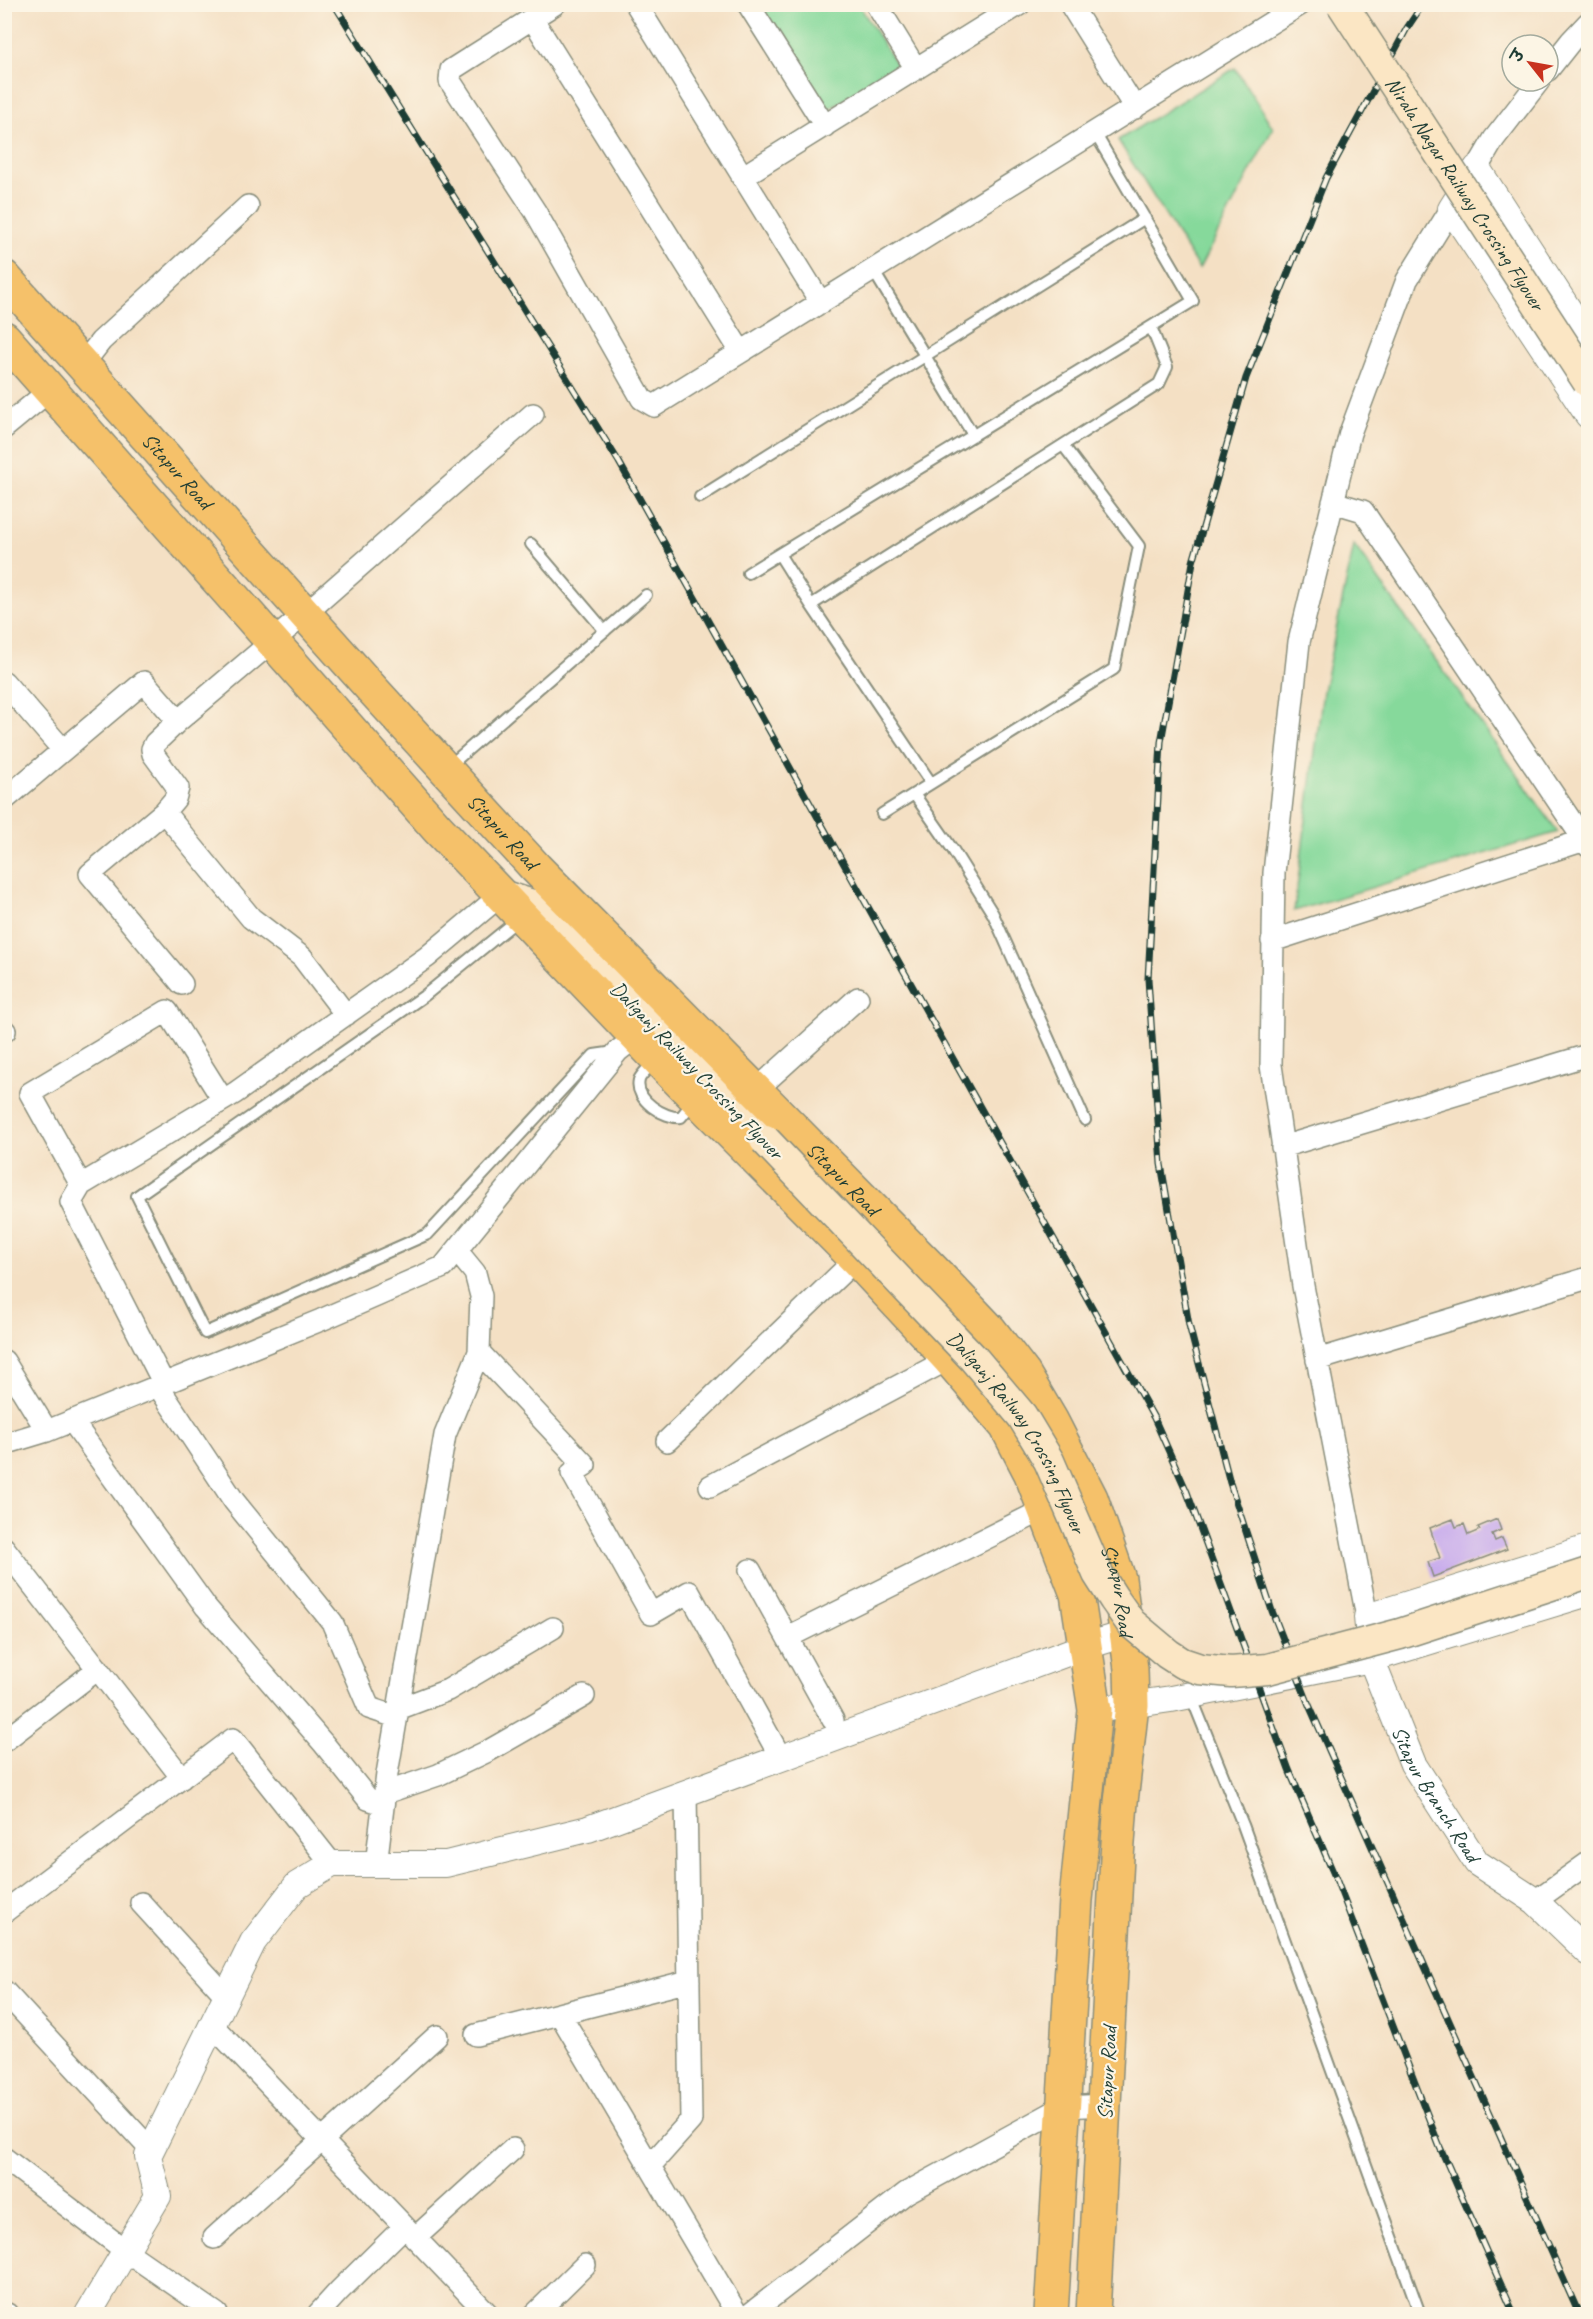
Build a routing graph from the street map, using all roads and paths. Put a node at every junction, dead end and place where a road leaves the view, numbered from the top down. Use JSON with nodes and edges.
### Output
{"nodes":[{"id":1,"x":555,"y":4,"type":"edge"},
{"id":2,"x":636,"y":4,"type":"edge"},
{"id":3,"x":748,"y":4,"type":"edge"},
{"id":4,"x":876,"y":4,"type":"edge"},
{"id":5,"x":1020,"y":4,"type":"edge"},
{"id":6,"x":1070,"y":4,"type":"edge"},
{"id":7,"x":1301,"y":4,"type":"edge"},
{"id":8,"x":1342,"y":4,"type":"edge"},
{"id":9,"x":532,"y":18,"type":"junction"},
{"id":10,"x":1588,"y":23,"type":"edge"},
{"id":11,"x":1560,"y":55,"type":"edge"},
{"id":12,"x":916,"y":69,"type":"junction"},
{"id":13,"x":1530,"y":93,"type":"edge"},
{"id":14,"x":1135,"y":108,"type":"junction"},
{"id":15,"x":825,"y":126,"type":"junction"},
{"id":16,"x":1095,"y":133,"type":"junction"},
{"id":17,"x":1477,"y":168,"type":"junction"},
{"id":18,"x":742,"y":177,"type":"junction"},
{"id":19,"x":248,"y":206,"type":"dead end"},
{"id":20,"x":1451,"y":209,"type":"junction"},
{"id":21,"x":1145,"y":218,"type":"junction"},
{"id":22,"x":873,"y":270,"type":"junction"},
{"id":23,"x":4,"y":277,"type":"edge"},
{"id":24,"x":820,"y":303,"type":"junction"},
{"id":25,"x":1150,"y":327,"type":"junction"},
{"id":26,"x":4,"y":338,"type":"edge"},
{"id":27,"x":1588,"y":340,"type":"edge"},
{"id":28,"x":741,"y":352,"type":"junction"},
{"id":29,"x":925,"y":356,"type":"junction"},
{"id":30,"x":83,"y":364,"type":"junction"},
{"id":31,"x":1588,"y":382,"type":"edge"},
{"id":32,"x":50,"y":390,"type":"junction"},
{"id":33,"x":533,"y":414,"type":"dead end"},
{"id":34,"x":1588,"y":416,"type":"edge"},
{"id":35,"x":4,"y":428,"type":"edge"},
{"id":36,"x":973,"y":435,"type":"junction"},
{"id":37,"x":1063,"y":445,"type":"junction"},
{"id":38,"x":700,"y":497,"type":"dead end"},
{"id":39,"x":1333,"y":502,"type":"junction"},
{"id":40,"x":531,"y":544,"type":"dead end"},
{"id":41,"x":779,"y":554,"type":"junction"},
{"id":42,"x":747,"y":573,"type":"dead end"},
{"id":43,"x":646,"y":596,"type":"dead end"},
{"id":44,"x":811,"y":605,"type":"junction"},
{"id":45,"x":306,"y":613,"type":"junction"},
{"id":46,"x":604,"y":631,"type":"junction"},
{"id":47,"x":272,"y":642,"type":"junction"},
{"id":48,"x":4,"y":682,"type":"edge"},
{"id":49,"x":178,"y":721,"type":"junction"},
{"id":50,"x":63,"y":750,"type":"junction"},
{"id":51,"x":446,"y":769,"type":"junction"},
{"id":52,"x":931,"y":783,"type":"junction"},
{"id":53,"x":914,"y":794,"type":"junction"},
{"id":54,"x":4,"y":800,"type":"edge"},
{"id":55,"x":164,"y":812,"type":"junction"},
{"id":56,"x":882,"y":814,"type":"dead end"},
{"id":57,"x":1587,"y":842,"type":"edge"},
{"id":58,"x":536,"y":868,"type":"junction"},
{"id":59,"x":521,"y":907,"type":"junction"},
{"id":60,"x":1272,"y":941,"type":"junction"},
{"id":61,"x":182,"y":984,"type":"dead end"},
{"id":62,"x":858,"y":998,"type":"dead end"},
{"id":63,"x":346,"y":1015,"type":"junction"},
{"id":64,"x":637,"y":1049,"type":"junction"},
{"id":65,"x":1588,"y":1055,"type":"edge"},
{"id":66,"x":756,"y":1091,"type":"junction"},
{"id":67,"x":223,"y":1100,"type":"junction"},
{"id":68,"x":1085,"y":1120,"type":"dead end"},
{"id":69,"x":1282,"y":1147,"type":"junction"},
{"id":70,"x":81,"y":1185,"type":"junction"},
{"id":71,"x":457,"y":1251,"type":"junction"},
{"id":72,"x":856,"y":1260,"type":"junction"},
{"id":73,"x":1588,"y":1278,"type":"edge"},
{"id":74,"x":479,"y":1352,"type":"junction"},
{"id":75,"x":949,"y":1359,"type":"junction"},
{"id":76,"x":1317,"y":1360,"type":"junction"},
{"id":77,"x":4,"y":1361,"type":"edge"},
{"id":78,"x":161,"y":1385,"type":"junction"},
{"id":79,"x":72,"y":1421,"type":"junction"},
{"id":80,"x":47,"y":1431,"type":"junction"},
{"id":81,"x":668,"y":1441,"type":"dead end"},
{"id":82,"x":4,"y":1444,"type":"edge"},
{"id":83,"x":711,"y":1486,"type":"dead end"},
{"id":84,"x":1045,"y":1509,"type":"junction"},
{"id":85,"x":4,"y":1548,"type":"edge"},
{"id":86,"x":1588,"y":1548,"type":"edge"},
{"id":87,"x":750,"y":1570,"type":"dead end"},
{"id":88,"x":1588,"y":1573,"type":"edge"},
{"id":89,"x":1588,"y":1593,"type":"edge"},
{"id":90,"x":1367,"y":1617,"type":"junction"},
{"id":91,"x":553,"y":1628,"type":"dead end"},
{"id":92,"x":1126,"y":1634,"type":"junction"},
{"id":93,"x":788,"y":1637,"type":"junction"},
{"id":94,"x":1086,"y":1646,"type":"junction"},
{"id":95,"x":1371,"y":1659,"type":"junction"},
{"id":96,"x":98,"y":1670,"type":"junction"},
{"id":97,"x":1191,"y":1695,"type":"junction"},
{"id":98,"x":584,"y":1696,"type":"dead end"},
{"id":99,"x":1132,"y":1705,"type":"junction"},
{"id":100,"x":1095,"y":1710,"type":"junction"},
{"id":101,"x":397,"y":1713,"type":"junction"},
{"id":102,"x":833,"y":1720,"type":"dead end"},
{"id":103,"x":4,"y":1741,"type":"edge"},
{"id":104,"x":781,"y":1758,"type":"junction"},
{"id":105,"x":182,"y":1778,"type":"junction"},
{"id":106,"x":686,"y":1793,"type":"junction"},
{"id":107,"x":384,"y":1798,"type":"junction"},
{"id":108,"x":1588,"y":1863,"type":"edge"},
{"id":109,"x":332,"y":1864,"type":"junction"},
{"id":110,"x":376,"y":1865,"type":"junction"},
{"id":111,"x":1535,"y":1901,"type":"junction"},
{"id":112,"x":141,"y":1903,"type":"dead end"},
{"id":113,"x":4,"y":1912,"type":"edge"},
{"id":114,"x":1588,"y":1952,"type":"edge"},
{"id":115,"x":689,"y":1981,"type":"junction"},
{"id":116,"x":4,"y":1991,"type":"edge"},
{"id":117,"x":226,"y":1996,"type":"junction"},
{"id":118,"x":560,"y":2014,"type":"junction"},
{"id":119,"x":212,"y":2025,"type":"junction"},
{"id":120,"x":476,"y":2035,"type":"dead end"},
{"id":121,"x":437,"y":2036,"type":"dead end"},
{"id":122,"x":1106,"y":2105,"type":"junction"},
{"id":123,"x":1063,"y":2107,"type":"junction"},
{"id":124,"x":322,"y":2140,"type":"junction"},
{"id":125,"x":513,"y":2149,"type":"dead end"},
{"id":126,"x":151,"y":2150,"type":"junction"},
{"id":127,"x":4,"y":2158,"type":"edge"},
{"id":128,"x":650,"y":2166,"type":"junction"},
{"id":129,"x":410,"y":2232,"type":"junction"},
{"id":130,"x":214,"y":2238,"type":"dead end"},
{"id":131,"x":126,"y":2251,"type":"junction"},
{"id":132,"x":585,"y":2265,"type":"dead end"},
{"id":133,"x":88,"y":2314,"type":"edge"},
{"id":134,"x":217,"y":2314,"type":"edge"},
{"id":135,"x":318,"y":2314,"type":"edge"},
{"id":136,"x":488,"y":2314,"type":"edge"},
{"id":137,"x":535,"y":2314,"type":"edge"},
{"id":138,"x":737,"y":2314,"type":"edge"},
{"id":139,"x":750,"y":2314,"type":"edge"},
{"id":140,"x":1051,"y":2314,"type":"edge"},
{"id":141,"x":1093,"y":2314,"type":"edge"},
{"id":142,"x":1420,"y":2314,"type":"edge"}],
"edges":[{"from":1,"to":9,"type":"street"},
{"from":2,"to":18,"type":"street"},
{"from":3,"to":15,"type":"street"},
{"from":4,"to":12,"type":"street"},
{"from":5,"to":12,"type":"street"},
{"from":6,"to":14,"type":"street"},
{"from":7,"to":14,"type":"street"},
{"from":8,"to":31,"type":"main road","name":"Nirala Nagar Railway Crossing Flyover","bridge":true},
{"from":9,"to":28,"type":"street"},
{"from":9,"to":28,"type":"street"},
{"from":10,"to":11,"type":"street"},
{"from":12,"to":15,"type":"street"},
{"from":13,"to":17,"type":"street"},
{"from":14,"to":16,"type":"street"},
{"from":15,"to":18,"type":"street"},
{"from":16,"to":21,"type":"lane"},
{"from":16,"to":22,"type":"street"},
{"from":17,"to":20,"type":"street"},
{"from":17,"to":27,"type":"street"},
{"from":18,"to":24,"type":"street"},
{"from":19,"to":30,"type":"street"},
{"from":20,"to":34,"type":"street"},
{"from":20,"to":39,"type":"street"},
{"from":21,"to":25,"type":"lane"},
{"from":21,"to":29,"type":"lane"},
{"from":22,"to":24,"type":"street"},
{"from":22,"to":29,"type":"lane"},
{"from":23,"to":30,"type":"main road","name":"Sitapur Road"},
{"from":24,"to":28,"type":"street"},
{"from":25,"to":36,"type":"lane"},
{"from":25,"to":37,"type":"lane"},
{"from":26,"to":32,"type":"main road","name":"Sitapur Road"},
{"from":29,"to":36,"type":"lane"},
{"from":29,"to":38,"type":"lane"},
{"from":30,"to":45,"type":"main road","name":"Sitapur Road"},
{"from":32,"to":35,"type":"street"},
{"from":32,"to":47,"type":"main road","name":"Sitapur Road"},
{"from":33,"to":45,"type":"street"},
{"from":36,"to":41,"type":"lane"},
{"from":37,"to":44,"type":"lane"},
{"from":37,"to":52,"type":"lane"},
{"from":39,"to":57,"type":"street"},
{"from":39,"to":60,"type":"street"},
{"from":40,"to":46,"type":"lane"},
{"from":41,"to":42,"type":"lane"},
{"from":41,"to":44,"type":"lane"},
{"from":43,"to":46,"type":"lane"},
{"from":44,"to":52,"type":"lane"},
{"from":45,"to":47,"type":"street"},
{"from":45,"to":51,"type":"main road","name":"Sitapur Road"},
{"from":46,"to":51,"type":"lane"},
{"from":47,"to":49,"type":"street"},
{"from":47,"to":59,"type":"main road","name":"Sitapur Road"},
{"from":48,"to":50,"type":"street"},
{"from":49,"to":50,"type":"street"},
{"from":49,"to":55,"type":"street"},
{"from":50,"to":54,"type":"street"},
{"from":51,"to":58,"type":"main road","name":"Sitapur Road"},
{"from":52,"to":53,"type":"lane"},
{"from":53,"to":56,"type":"lane"},
{"from":53,"to":68,"type":"lane"},
{"from":55,"to":61,"type":"street"},
{"from":55,"to":63,"type":"street"},
{"from":57,"to":60,"type":"street"},
{"from":58,"to":59,"type":"main road"},
{"from":58,"to":66,"type":"main road","name":"Sitapur Road"},
{"from":59,"to":63,"type":"street"},
{"from":59,"to":64,"type":"main road","name":"Sitapur Road"},
{"from":59,"to":64,"type":"lane"},
{"from":59,"to":88,"type":"main road","name":"Daliganj Railway Crossing Flyover","bridge":true},
{"from":60,"to":69,"type":"street"},
{"from":62,"to":66,"type":"street"},
{"from":63,"to":67,"type":"street"},
{"from":64,"to":71,"type":"street"},
{"from":64,"to":72,"type":"main road","name":"Sitapur Road"},
{"from":65,"to":69,"type":"street"},
{"from":66,"to":92,"type":"main road","name":"Sitapur Road"},
{"from":67,"to":70,"type":"street"},
{"from":67,"to":70,"type":"street"},
{"from":69,"to":76,"type":"street"},
{"from":70,"to":78,"type":"street"},
{"from":71,"to":74,"type":"street"},
{"from":71,"to":78,"type":"street"},
{"from":72,"to":75,"type":"main road","name":"Sitapur Road"},
{"from":72,"to":81,"type":"street"},
{"from":73,"to":76,"type":"street"},
{"from":74,"to":101,"type":"street"},
{"from":74,"to":104,"type":"street"},
{"from":75,"to":83,"type":"street"},
{"from":75,"to":84,"type":"main road","name":"Sitapur Road"},
{"from":76,"to":90,"type":"street"},
{"from":77,"to":80,"type":"street"},
{"from":78,"to":79,"type":"street"},
{"from":78,"to":101,"type":"street"},
{"from":79,"to":80,"type":"street"},
{"from":79,"to":107,"type":"street"},
{"from":80,"to":82,"type":"street"},
{"from":84,"to":93,"type":"street"},
{"from":84,"to":94,"type":"main road","name":"Sitapur Road"},
{"from":85,"to":96,"type":"street"},
{"from":86,"to":90,"type":"street"},
{"from":87,"to":93,"type":"street"},
{"from":89,"to":95,"type":"street"},
{"from":90,"to":95,"type":"street","name":"Sitapur Branch Road"},
{"from":91,"to":101,"type":"street"},
{"from":92,"to":94,"type":"street"},
{"from":92,"to":99,"type":"main road","name":"Sitapur Road"},
{"from":93,"to":102,"type":"street"},
{"from":94,"to":100,"type":"main road","name":"Sitapur Road"},
{"from":94,"to":104,"type":"street"},
{"from":95,"to":97,"type":"street"},
{"from":95,"to":111,"type":"street","name":"Sitapur Branch Road"},
{"from":96,"to":103,"type":"street"},
{"from":96,"to":105,"type":"street"},
{"from":97,"to":99,"type":"street"},
{"from":97,"to":142,"type":"lane"},
{"from":98,"to":107,"type":"street"},
{"from":99,"to":100,"type":"street"},
{"from":99,"to":122,"type":"main road","name":"Sitapur Road"},
{"from":100,"to":123,"type":"main road","name":"Sitapur Road"},
{"from":101,"to":107,"type":"street"},
{"from":104,"to":106,"type":"street"},
{"from":105,"to":109,"type":"street"},
{"from":105,"to":113,"type":"street"},
{"from":106,"to":110,"type":"street"},
{"from":106,"to":115,"type":"street"},
{"from":107,"to":110,"type":"street"},
{"from":108,"to":111,"type":"street"},
{"from":109,"to":110,"type":"street"},
{"from":109,"to":117,"type":"street"},
{"from":111,"to":114,"type":"street","name":"Sitapur Branch Road"},
{"from":112,"to":117,"type":"street"},
{"from":115,"to":118,"type":"street"},
{"from":115,"to":128,"type":"street"},
{"from":116,"to":126,"type":"street"},
{"from":117,"to":119,"type":"street"},
{"from":118,"to":120,"type":"street"},
{"from":118,"to":128,"type":"street"},
{"from":119,"to":124,"type":"street"},
{"from":119,"to":126,"type":"street"},
{"from":121,"to":124,"type":"street"},
{"from":122,"to":123,"type":"street"},
{"from":122,"to":141,"type":"main road","name":"Sitapur Road"},
{"from":123,"to":139,"type":"street"},
{"from":123,"to":140,"type":"main road","name":"Sitapur Road"},
{"from":124,"to":129,"type":"street"},
{"from":124,"to":130,"type":"street"},
{"from":125,"to":129,"type":"street"},
{"from":126,"to":131,"type":"street"},
{"from":127,"to":131,"type":"street"},
{"from":128,"to":138,"type":"street"},
{"from":129,"to":135,"type":"street"},
{"from":129,"to":136,"type":"street"},
{"from":131,"to":133,"type":"street"},
{"from":131,"to":134,"type":"street"},
{"from":132,"to":137,"type":"street"}]}
